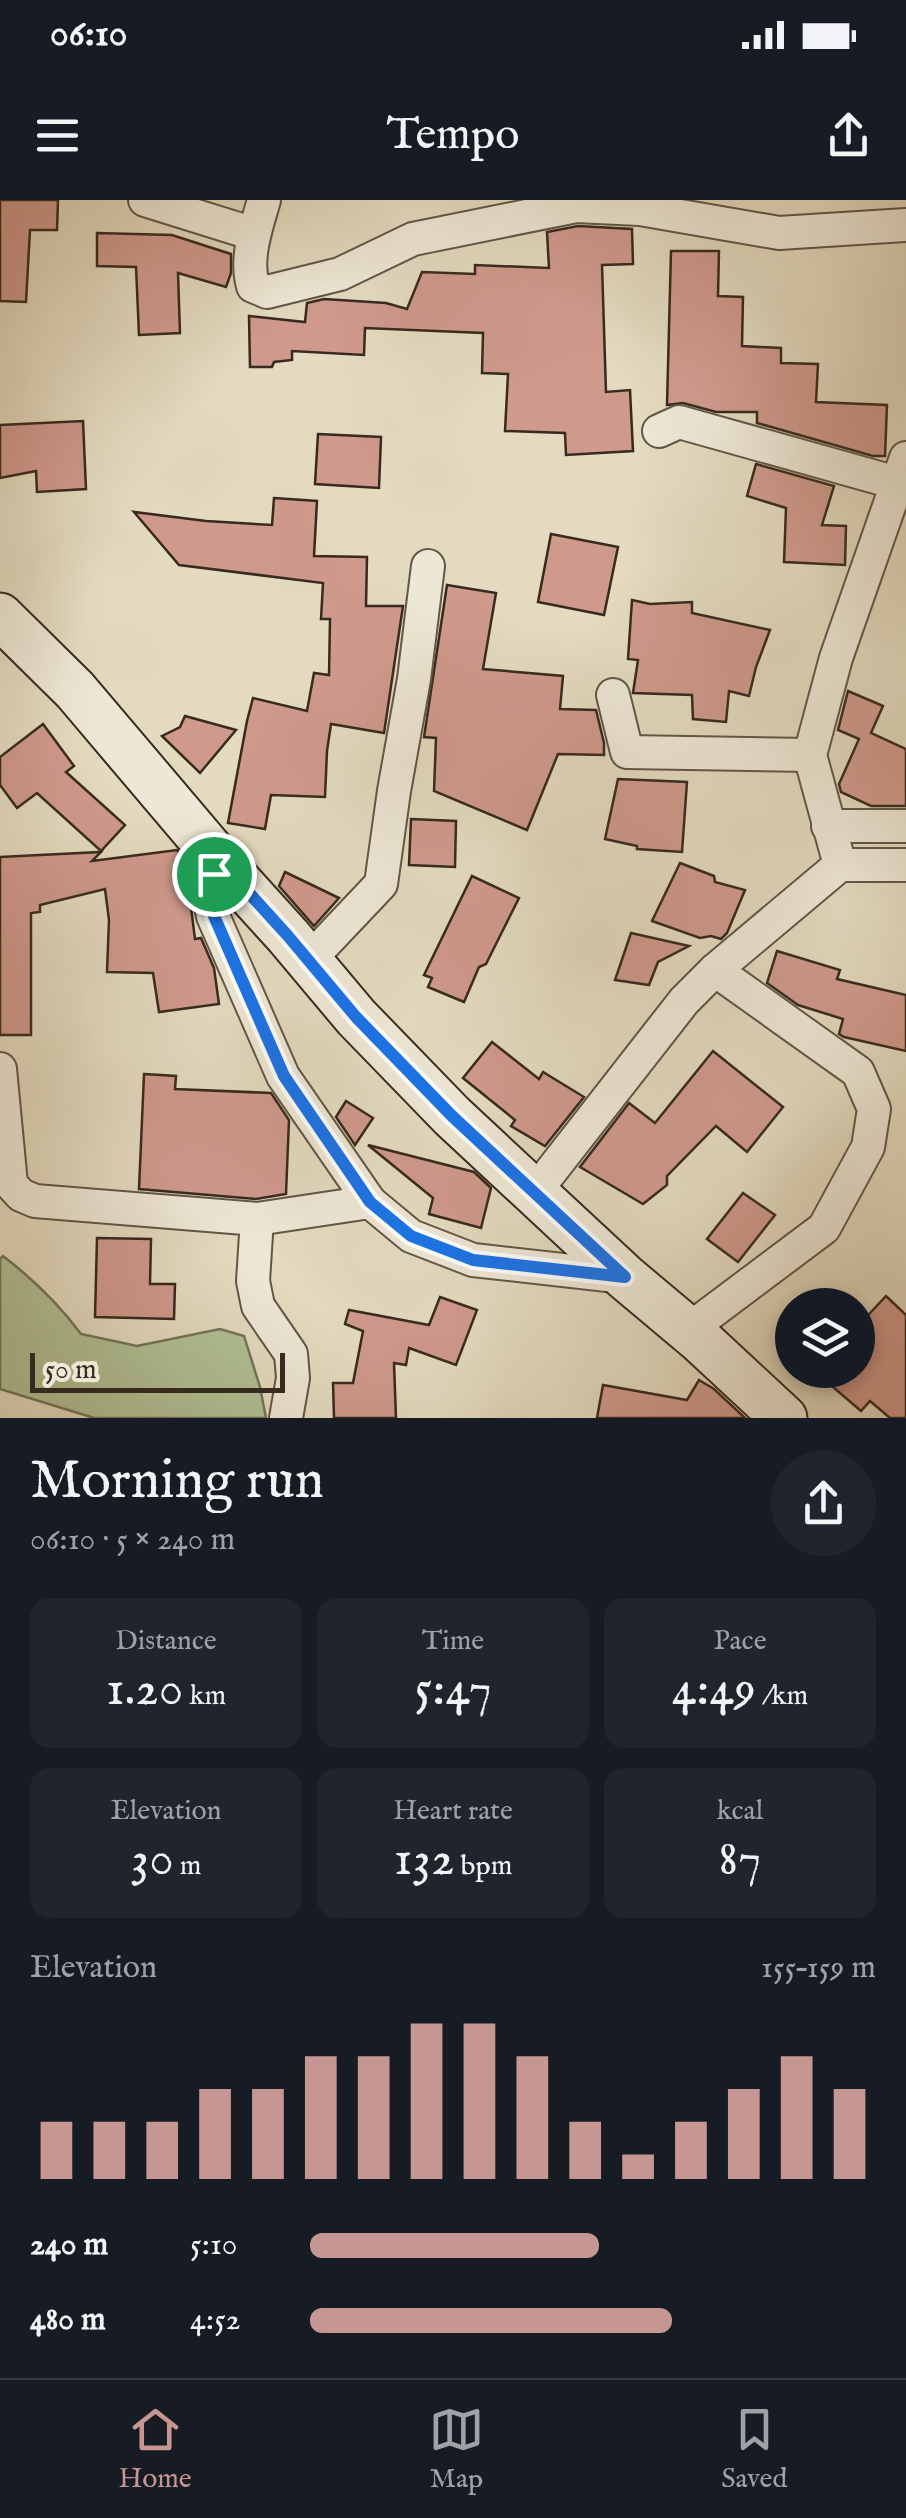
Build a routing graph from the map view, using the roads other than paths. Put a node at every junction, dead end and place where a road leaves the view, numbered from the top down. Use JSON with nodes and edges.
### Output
{"nodes":[{"id":1,"x":145,"y":200,"type":"edge"},
{"id":2,"x":264,"y":200,"type":"edge"},
{"id":3,"x":906,"y":200,"type":"edge"},
{"id":4,"x":640,"y":204,"type":"edge"},
{"id":5,"x":906,"y":210,"type":"edge"},
{"id":6,"x":906,"y":226,"type":"edge"},
{"id":7,"x":254,"y":234,"type":"junction"},
{"id":8,"x":659,"y":431,"type":"dead end"},
{"id":9,"x":902,"y":470,"type":"edge"},
{"id":10,"x":428,"y":566,"type":"dead end"},
{"id":11,"x":0,"y":616,"type":"edge"},
{"id":12,"x":613,"y":695,"type":"dead end"},
{"id":13,"x":810,"y":756,"type":"junction"},
{"id":14,"x":828,"y":826,"type":"junction"},
{"id":15,"x":906,"y":826,"type":"edge"},
{"id":16,"x":220,"y":861,"type":"junction"},
{"id":17,"x":840,"y":864,"type":"junction"},
{"id":18,"x":906,"y":865,"type":"edge"},
{"id":19,"x":308,"y":960,"type":"junction"},
{"id":20,"x":715,"y":970,"type":"junction"},
{"id":21,"x":0,"y":1069,"type":"edge"},
{"id":22,"x":534,"y":1193,"type":"junction"},
{"id":23,"x":6,"y":1194,"type":"edge"},
{"id":24,"x":370,"y":1202,"type":"junction"},
{"id":25,"x":257,"y":1218,"type":"junction"},
{"id":26,"x":625,"y":1277,"type":"junction"},
{"id":27,"x":688,"y":1330,"type":"junction"},
{"id":28,"x":286,"y":1418,"type":"edge"},
{"id":29,"x":784,"y":1418,"type":"edge"}],
"edges":[{"from":1,"to":7,"type":"street"},
{"from":2,"to":7,"type":"street"},
{"from":3,"to":5,"type":"street"},
{"from":4,"to":6,"type":"street"},
{"from":4,"to":7,"type":"street"},
{"from":8,"to":9,"type":"street"},
{"from":9,"to":13,"type":"street"},
{"from":10,"to":19,"type":"street"},
{"from":11,"to":16,"type":"main road"},
{"from":12,"to":13,"type":"street"},
{"from":13,"to":14,"type":"street"},
{"from":14,"to":15,"type":"street"},
{"from":14,"to":17,"type":"street"},
{"from":16,"to":19,"type":"main road"},
{"from":16,"to":24,"type":"street"},
{"from":17,"to":18,"type":"street"},
{"from":17,"to":20,"type":"street"},
{"from":19,"to":22,"type":"main road"},
{"from":20,"to":22,"type":"street"},
{"from":20,"to":27,"type":"street"},
{"from":21,"to":23,"type":"street"},
{"from":22,"to":26,"type":"main road"},
{"from":23,"to":25,"type":"street"},
{"from":24,"to":25,"type":"street"},
{"from":24,"to":26,"type":"street"},
{"from":25,"to":28,"type":"street"},
{"from":26,"to":27,"type":"main road"},
{"from":27,"to":29,"type":"main road"}]}
